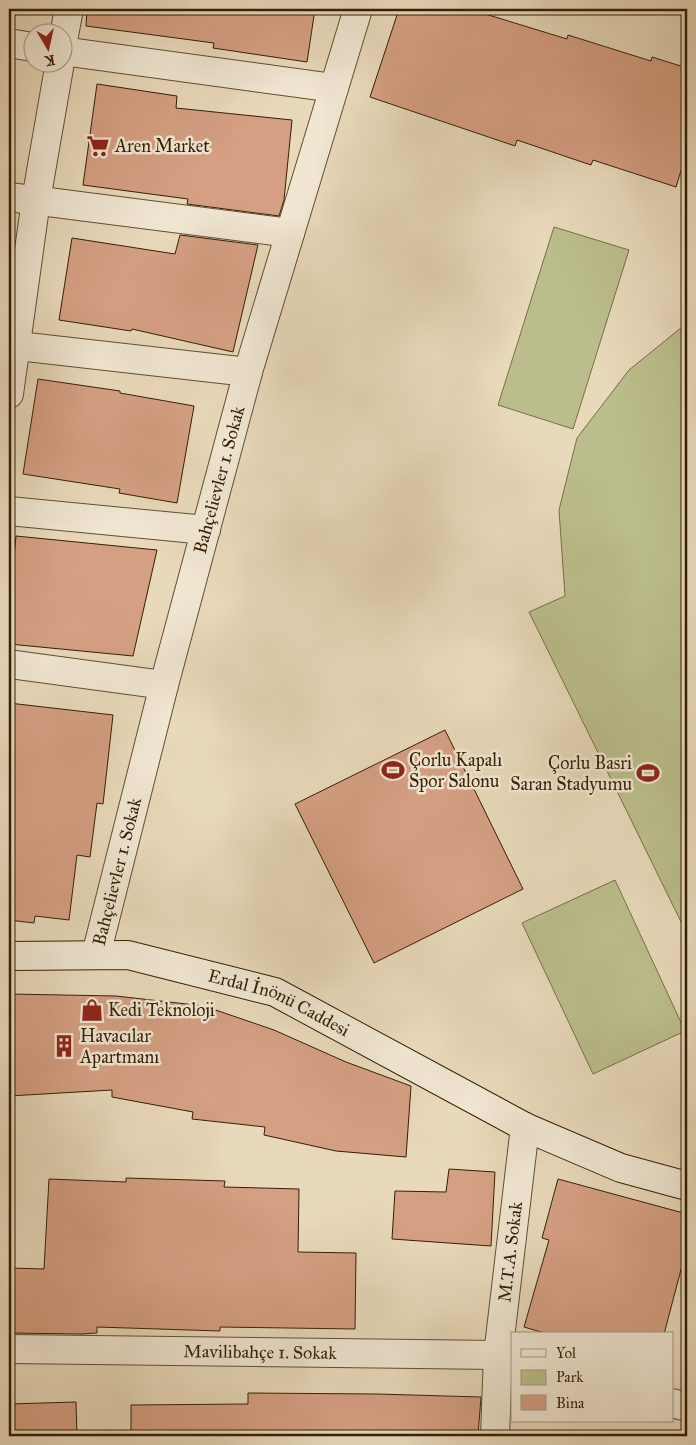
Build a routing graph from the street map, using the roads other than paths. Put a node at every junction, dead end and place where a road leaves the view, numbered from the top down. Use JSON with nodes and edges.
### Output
{"nodes":[{"id":1,"x":69,"y":9,"type":"edge"},
{"id":2,"x":358,"y":9,"type":"edge"},
{"id":3,"x":67,"y":22,"type":"edge"},
{"id":4,"x":9,"y":43,"type":"edge"},
{"id":5,"x":22,"y":45,"type":"edge"},
{"id":6,"x":72,"y":52,"type":"edge"},
{"id":7,"x":58,"y":72,"type":"edge"},
{"id":8,"x":334,"y":88,"type":"junction"},
{"id":9,"x":9,"y":197,"type":"edge"},
{"id":10,"x":36,"y":200,"type":"junction"},
{"id":11,"x":290,"y":233,"type":"junction"},
{"id":12,"x":12,"y":346,"type":"edge"},
{"id":13,"x":248,"y":372,"type":"junction"},
{"id":14,"x":9,"y":394,"type":"edge"},
{"id":15,"x":9,"y":512,"type":"edge"},
{"id":16,"x":206,"y":530,"type":"junction"},
{"id":17,"x":9,"y":664,"type":"edge"},
{"id":18,"x":164,"y":685,"type":"junction"},
{"id":19,"x":96,"y":955,"type":"junction"},
{"id":20,"x":9,"y":956,"type":"edge"},
{"id":21,"x":525,"y":1127,"type":"junction"},
{"id":22,"x":687,"y":1186,"type":"edge"},
{"id":23,"x":9,"y":1349,"type":"edge"},
{"id":24,"x":505,"y":1357,"type":"edge"},
{"id":25,"x":674,"y":1404,"type":"edge"},
{"id":26,"x":687,"y":1407,"type":"edge"},
{"id":27,"x":495,"y":1436,"type":"edge"}],
"edges":[{"from":1,"to":3,"type":"street"},
{"from":2,"to":8,"type":"street","name":"Bahçelievler 1. Sokak"},
{"from":4,"to":5,"type":"street"},
{"from":6,"to":8,"type":"street"},
{"from":7,"to":10,"type":"street"},
{"from":8,"to":11,"type":"street","name":"Bahçelievler 1. Sokak"},
{"from":9,"to":10,"type":"street"},
{"from":10,"to":11,"type":"street"},
{"from":10,"to":12,"type":"street"},
{"from":11,"to":13,"type":"street","name":"Bahçelievler 1. Sokak"},
{"from":12,"to":13,"type":"street"},
{"from":12,"to":14,"type":"street"},
{"from":13,"to":16,"type":"street","name":"Bahçelievler 1. Sokak"},
{"from":15,"to":16,"type":"street"},
{"from":16,"to":18,"type":"street","name":"Bahçelievler 1. Sokak"},
{"from":17,"to":18,"type":"street"},
{"from":18,"to":19,"type":"street","name":"Bahçelievler 1. Sokak"},
{"from":19,"to":20,"type":"street","name":"Erdal İnönü Caddesi"},
{"from":19,"to":21,"type":"street","name":"Erdal İnönü Caddesi"},
{"from":21,"to":22,"type":"street","name":"Erdal İnönü Caddesi"},
{"from":21,"to":24,"type":"street","name":"M.T.A. Sokak"},
{"from":23,"to":24,"type":"street","name":"Mavilibahçe 1. Sokak"},
{"from":24,"to":27,"type":"street","name":"M.T.A. Sokak"},
{"from":25,"to":26,"type":"street"}]}
